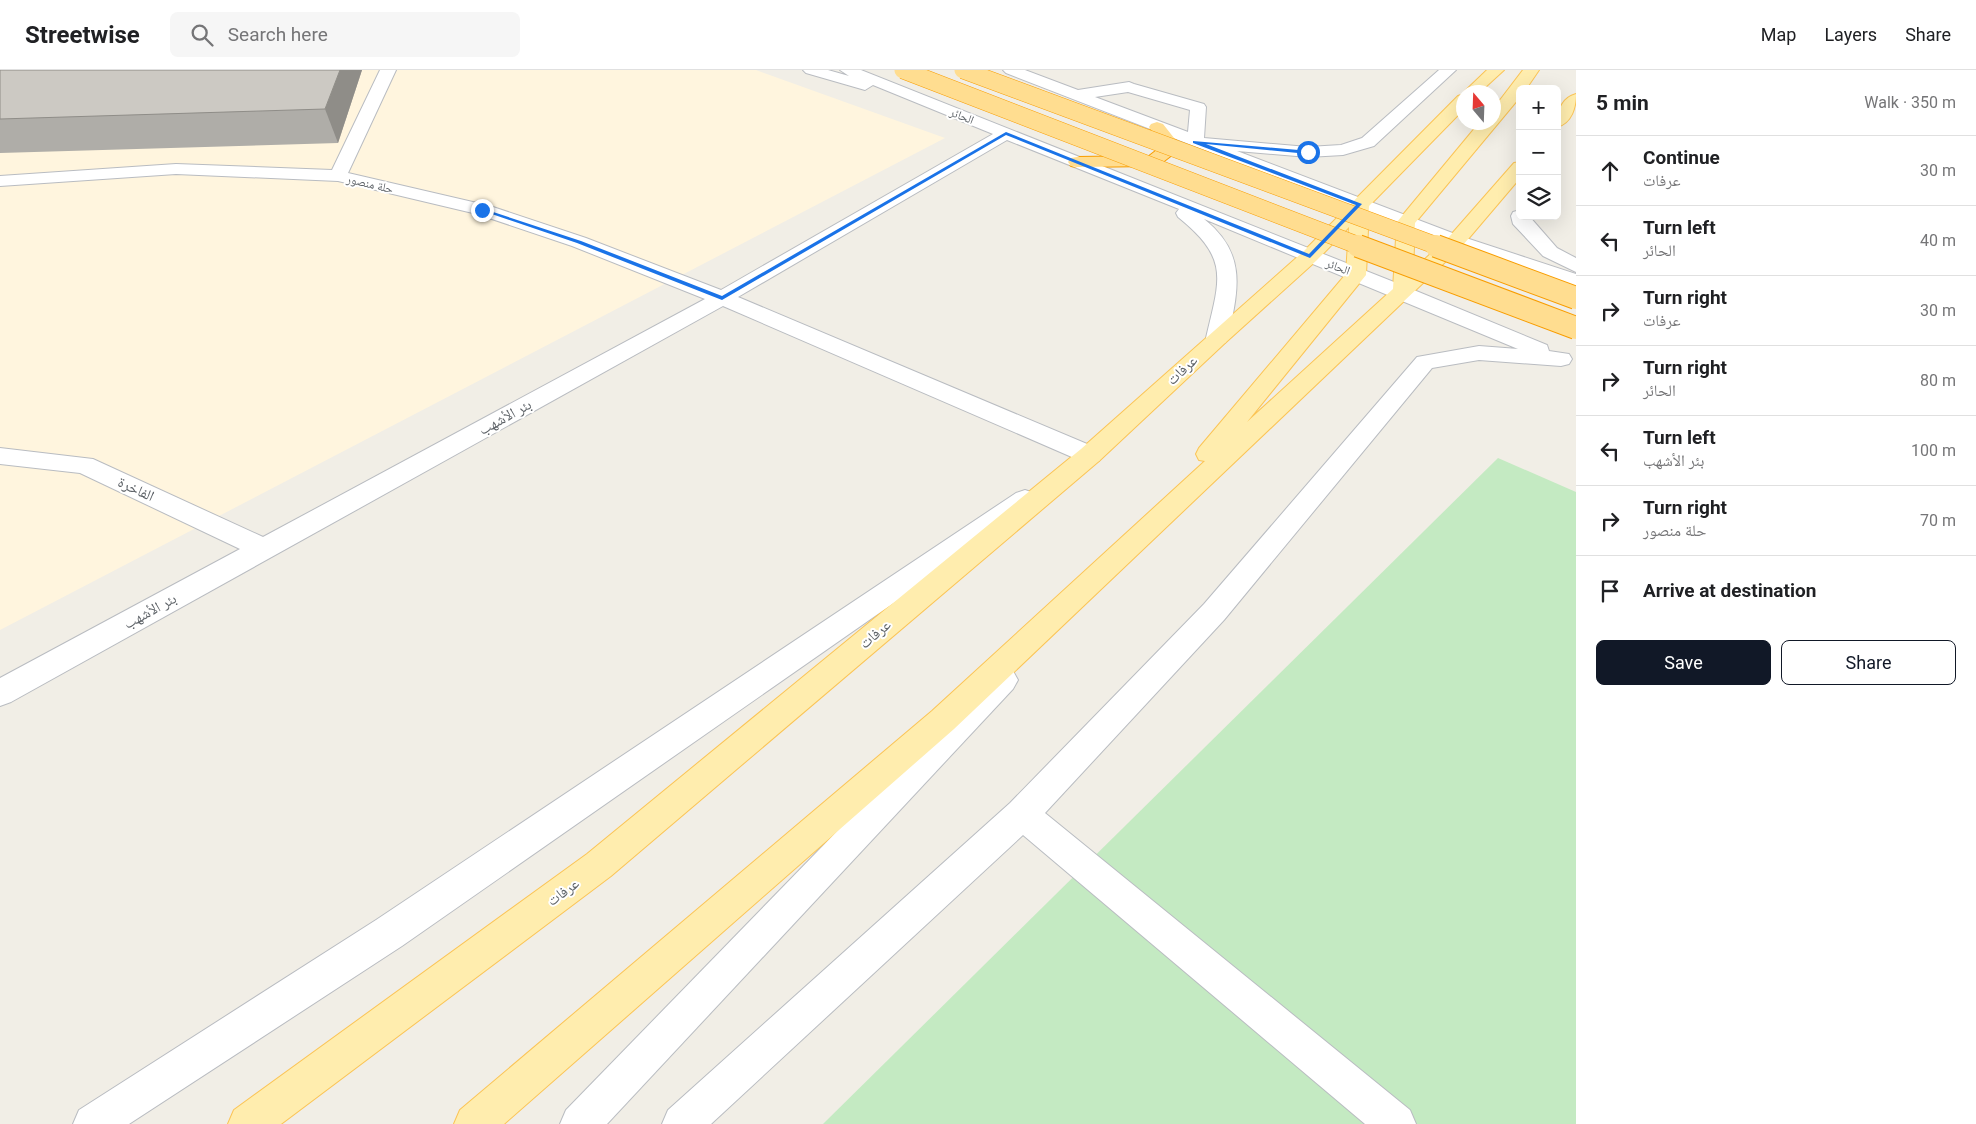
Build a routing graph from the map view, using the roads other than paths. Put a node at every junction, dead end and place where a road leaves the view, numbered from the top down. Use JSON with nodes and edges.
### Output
{"nodes":[{"id":1,"x":388,"y":70,"type":"edge"},
{"id":2,"x":811,"y":70,"type":"edge"},
{"id":3,"x":848,"y":70,"type":"edge"},
{"id":4,"x":903,"y":70,"type":"edge"},
{"id":5,"x":963,"y":70,"type":"edge"},
{"id":6,"x":1011,"y":70,"type":"edge"},
{"id":7,"x":1061,"y":70,"type":"edge"},
{"id":8,"x":1448,"y":70,"type":"edge"},
{"id":9,"x":1496,"y":70,"type":"edge"},
{"id":10,"x":1531,"y":70,"type":"edge"},
{"id":11,"x":1042,"y":81,"type":"junction"},
{"id":12,"x":1479,"y":85,"type":"edge"},
{"id":13,"x":1077,"y":95,"type":"junction"},
{"id":14,"x":1576,"y":99,"type":"edge"},
{"id":15,"x":935,"y":105,"type":"junction"},
{"id":16,"x":1456,"y":107,"type":"edge"},
{"id":17,"x":1501,"y":109,"type":"edge"},
{"id":18,"x":1561,"y":117,"type":"edge"},
{"id":19,"x":1157,"y":127,"type":"junction"},
{"id":20,"x":1482,"y":130,"type":"edge"},
{"id":21,"x":1006,"y":134,"type":"junction"},
{"id":22,"x":1195,"y":142,"type":"junction"},
{"id":23,"x":1170,"y":148,"type":"junction"},
{"id":24,"x":1077,"y":162,"type":"junction"},
{"id":25,"x":1140,"y":162,"type":"junction"},
{"id":26,"x":1516,"y":172,"type":"edge"},
{"id":27,"x":338,"y":176,"type":"junction"},
{"id":28,"x":0,"y":181,"type":"edge"},
{"id":29,"x":1164,"y":197,"type":"junction"},
{"id":30,"x":1360,"y":204,"type":"junction"},
{"id":31,"x":1520,"y":220,"type":"edge"},
{"id":32,"x":1406,"y":222,"type":"junction"},
{"id":33,"x":1456,"y":241,"type":"junction"},
{"id":34,"x":1310,"y":256,"type":"junction"},
{"id":35,"x":1576,"y":266,"type":"edge"},
{"id":36,"x":1356,"y":275,"type":"junction"},
{"id":37,"x":1576,"y":281,"type":"edge"},
{"id":38,"x":1402,"y":292,"type":"junction"},
{"id":39,"x":722,"y":298,"type":"junction"},
{"id":40,"x":1576,"y":298,"type":"edge"},
{"id":41,"x":1576,"y":328,"type":"edge"},
{"id":42,"x":1217,"y":338,"type":"junction"},
{"id":43,"x":1569,"y":362,"type":"edge"},
{"id":44,"x":1090,"y":455,"type":"junction"},
{"id":45,"x":0,"y":456,"type":"edge"},
{"id":46,"x":1133,"y":543,"type":"junction"},
{"id":47,"x":264,"y":549,"type":"junction"},
{"id":48,"x":0,"y":692,"type":"edge"},
{"id":49,"x":1022,"y":814,"type":"junction"},
{"id":50,"x":92,"y":1124,"type":"edge"},
{"id":51,"x":248,"y":1124,"type":"edge"},
{"id":52,"x":474,"y":1124,"type":"edge"},
{"id":53,"x":580,"y":1124,"type":"edge"},
{"id":54,"x":682,"y":1124,"type":"edge"},
{"id":55,"x":1396,"y":1124,"type":"edge"}],
"edges":[{"from":1,"to":27,"type":"street"},
{"from":2,"to":15,"type":"street"},
{"from":3,"to":15,"type":"street","name":"الحائر"},
{"from":4,"to":25,"type":"highway","name":"الحائر","bridge":true},
{"from":5,"to":23,"type":"highway","bridge":true},
{"from":6,"to":11,"type":"street"},
{"from":7,"to":11,"type":"street"},
{"from":8,"to":22,"type":"street"},
{"from":9,"to":12,"type":"main road"},
{"from":10,"to":17,"type":"main road"},
{"from":11,"to":13,"type":"street"},
{"from":13,"to":19,"type":"street"},
{"from":13,"to":22,"type":"street"},
{"from":14,"to":18,"type":"main road"},
{"from":15,"to":21,"type":"street","name":"الحائر"},
{"from":16,"to":30,"type":"main road","name":"عرفات"},
{"from":19,"to":22,"type":"street"},
{"from":19,"to":23,"type":"highway"},
{"from":20,"to":32,"type":"main road"},
{"from":21,"to":24,"type":"street","name":"الحائر"},
{"from":21,"to":39,"type":"street","name":"بئر الأشهب"},
{"from":22,"to":30,"type":"street"},
{"from":23,"to":25,"type":"highway"},
{"from":23,"to":40,"type":"highway","bridge":true},
{"from":24,"to":25,"type":"highway"},
{"from":24,"to":29,"type":"street","name":"الحائر"},
{"from":25,"to":41,"type":"highway","name":"الحائر","bridge":true},
{"from":26,"to":33,"type":"main road"},
{"from":27,"to":28,"type":"street","name":"حلة منصور"},
{"from":27,"to":39,"type":"street","name":"حلة منصور"},
{"from":29,"to":34,"type":"street","name":"الحائر"},
{"from":29,"to":42,"type":"street"},
{"from":30,"to":32,"type":"street"},
{"from":30,"to":34,"type":"main road","name":"عرفات"},
{"from":30,"to":36,"type":"main road"},
{"from":31,"to":35,"type":"street"},
{"from":32,"to":33,"type":"street"},
{"from":32,"to":38,"type":"main road"},
{"from":33,"to":37,"type":"street"},
{"from":33,"to":38,"type":"main road"},
{"from":34,"to":36,"type":"street","name":"الحائر"},
{"from":34,"to":42,"type":"main road","name":"عرفات"},
{"from":36,"to":38,"type":"street","name":"الحائر"},
{"from":36,"to":46,"type":"main road"},
{"from":38,"to":43,"type":"street","name":"الحائر"},
{"from":38,"to":46,"type":"main road"},
{"from":39,"to":44,"type":"street","name":"حلة منصور"},
{"from":39,"to":47,"type":"street","name":"بئر الأشهب"},
{"from":42,"to":44,"type":"main road","name":"عرفات"},
{"from":43,"to":49,"type":"street"},
{"from":44,"to":50,"type":"street"},
{"from":44,"to":51,"type":"main road","name":"عرفات"},
{"from":45,"to":47,"type":"street","name":"الفاخرة"},
{"from":46,"to":52,"type":"main road"},
{"from":46,"to":53,"type":"street"},
{"from":47,"to":48,"type":"street","name":"بئر الأشهب"},
{"from":49,"to":54,"type":"street"},
{"from":49,"to":55,"type":"street"}]}
